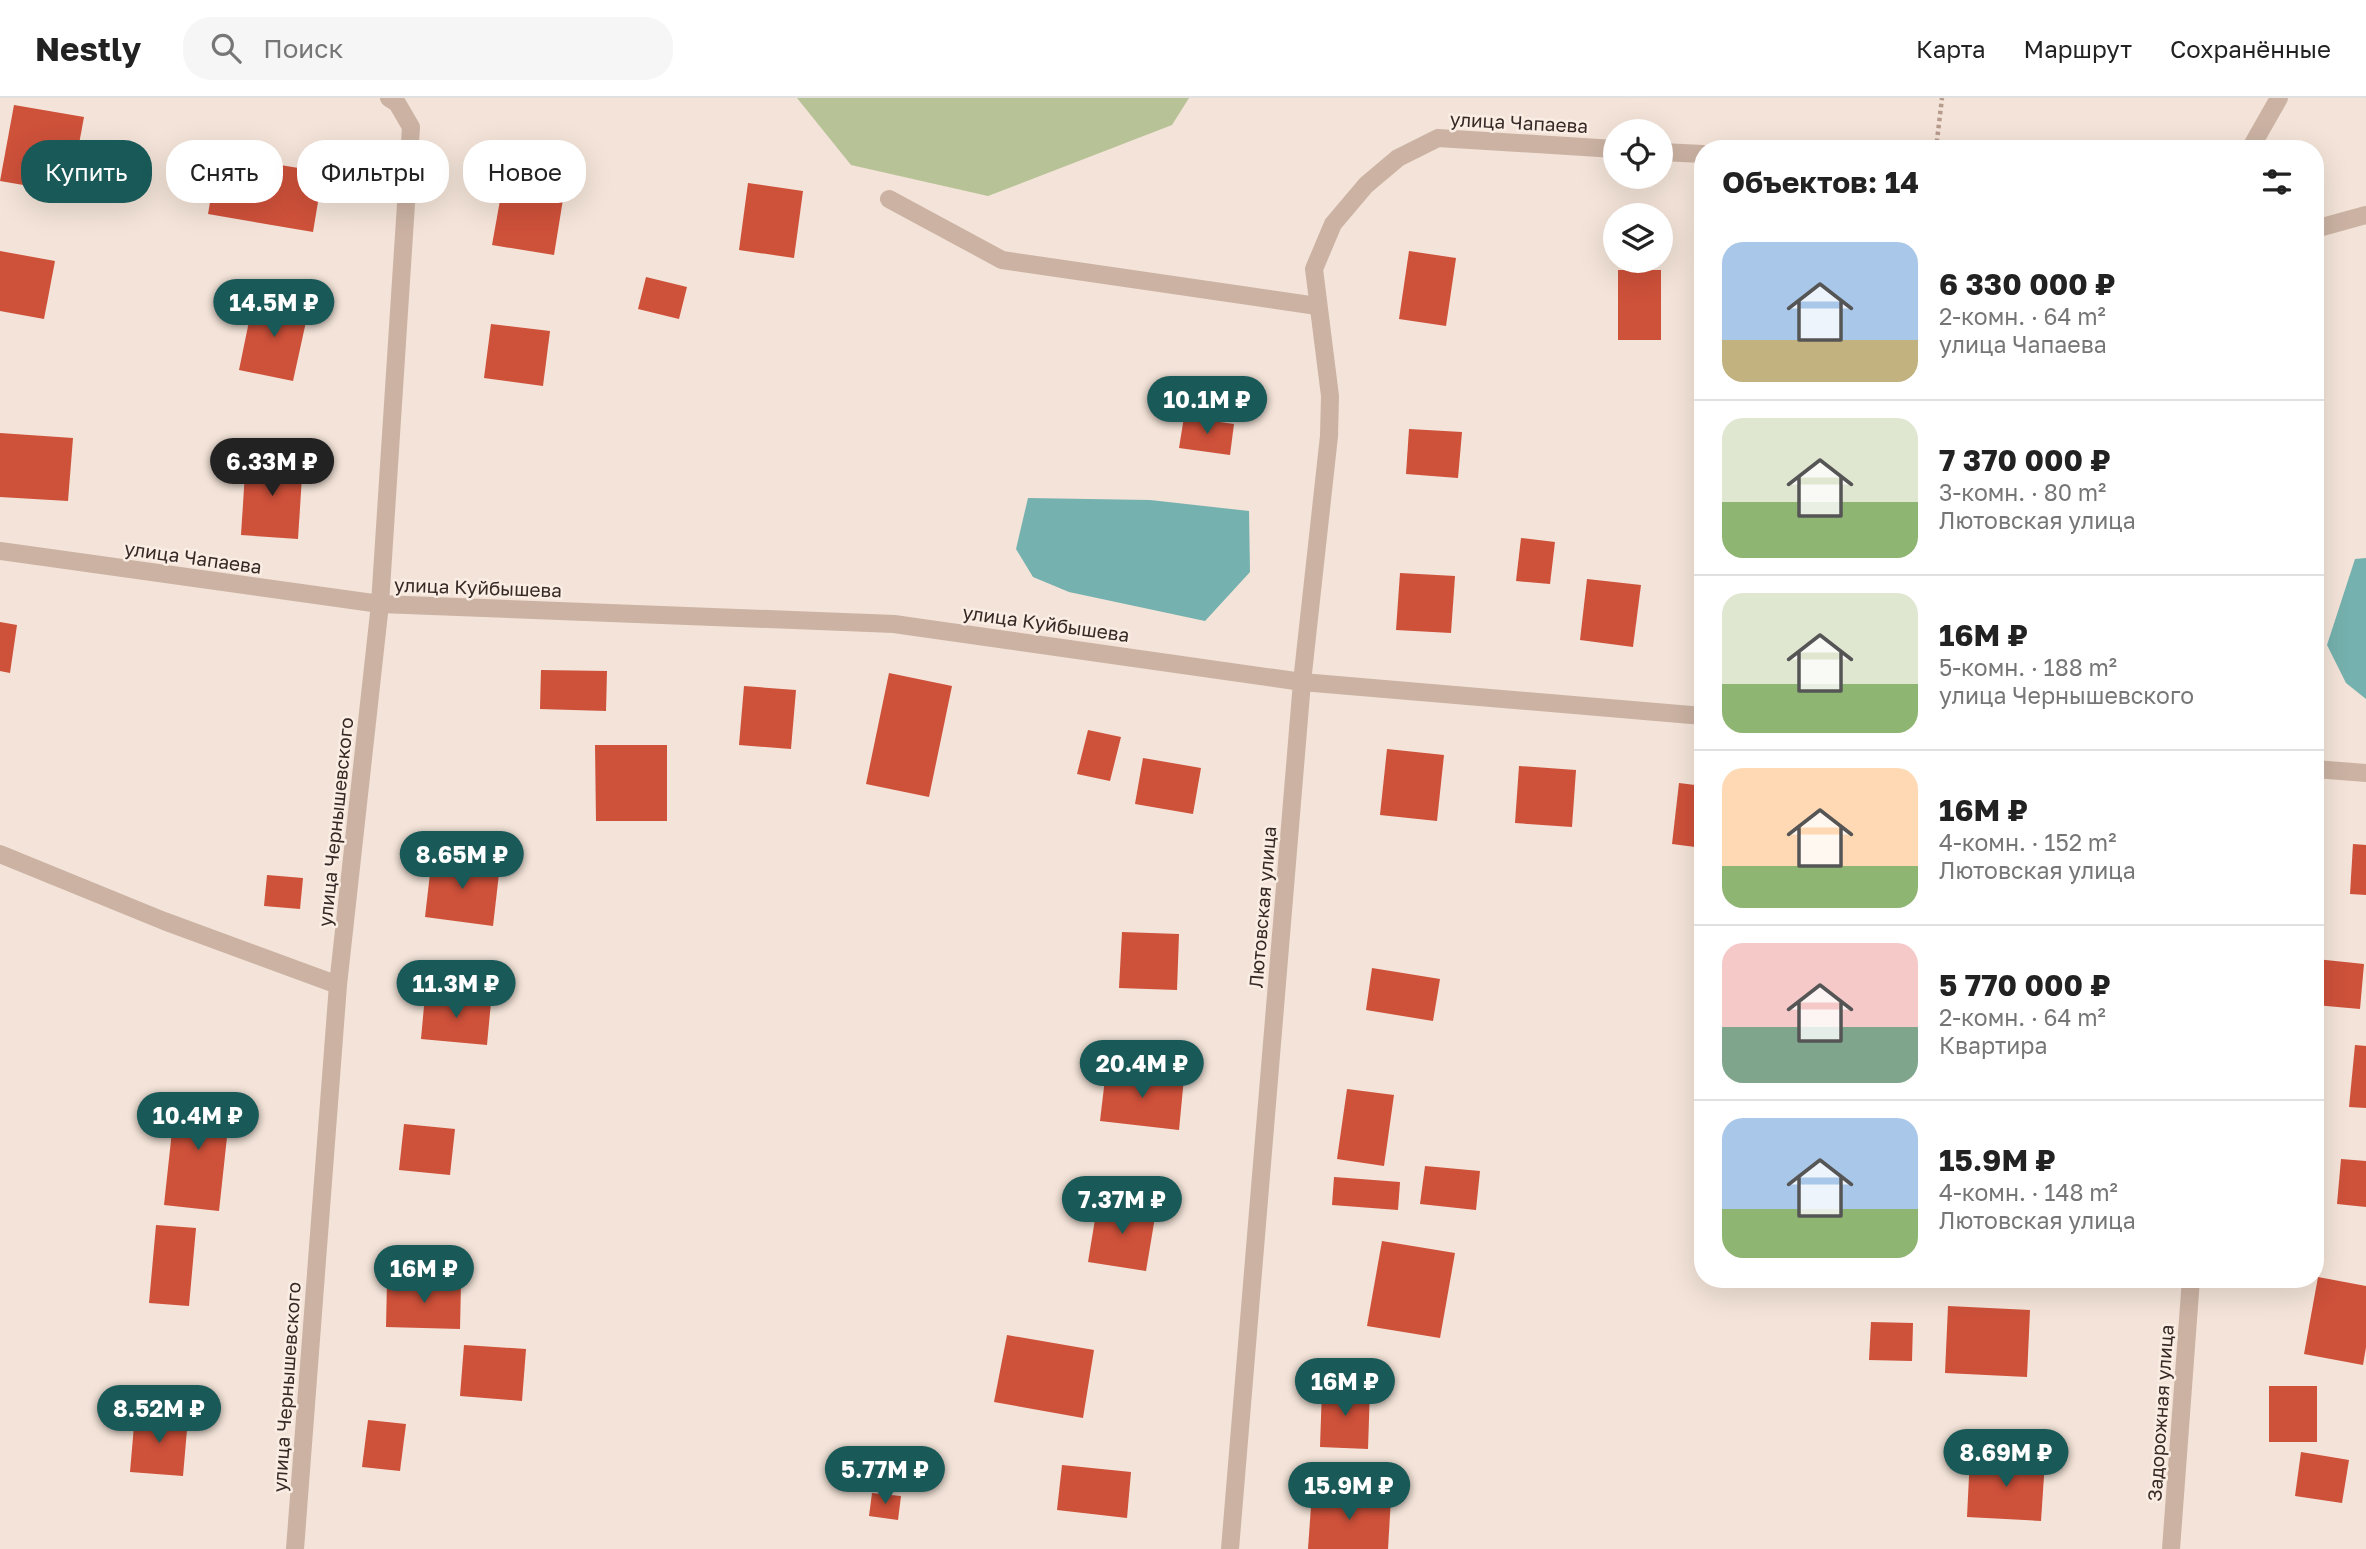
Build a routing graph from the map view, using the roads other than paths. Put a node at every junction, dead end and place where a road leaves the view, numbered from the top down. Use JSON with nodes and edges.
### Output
{"nodes":[{"id":1,"x":2280,"y":98,"type":"edge"},
{"id":2,"x":393,"y":100,"type":"edge"},
{"id":3,"x":2255,"y":140,"type":"edge"},
{"id":4,"x":1603,"y":148,"type":"edge"},
{"id":5,"x":1673,"y":153,"type":"edge"},
{"id":6,"x":1694,"y":154,"type":"edge"},
{"id":7,"x":889,"y":199,"type":"dead end"},
{"id":8,"x":2366,"y":215,"type":"edge"},
{"id":9,"x":2324,"y":227,"type":"edge"},
{"id":10,"x":1314,"y":269,"type":"joint"},
{"id":11,"x":1317,"y":306,"type":"junction"},
{"id":12,"x":0,"y":551,"type":"edge"},
{"id":13,"x":380,"y":604,"type":"junction"},
{"id":14,"x":1302,"y":682,"type":"junction"},
{"id":15,"x":1694,"y":715,"type":"edge"},
{"id":16,"x":2324,"y":770,"type":"edge"},
{"id":17,"x":2366,"y":773,"type":"edge"},
{"id":18,"x":0,"y":854,"type":"edge"},
{"id":19,"x":338,"y":985,"type":"junction"},
{"id":20,"x":2191,"y":1288,"type":"edge"},
{"id":21,"x":295,"y":1549,"type":"edge"},
{"id":22,"x":1230,"y":1549,"type":"edge"},
{"id":23,"x":2171,"y":1549,"type":"edge"}],
"edges":[{"from":1,"to":3,"type":"street"},
{"from":2,"to":13,"type":"street","name":"улица Чернышевского"},
{"from":4,"to":10,"type":"street","name":"улица Чапаева"},
{"from":5,"to":6,"type":"street"},
{"from":7,"to":11,"type":"street"},
{"from":8,"to":9,"type":"street"},
{"from":10,"to":11,"type":"street","name":"Лютовская улица"},
{"from":11,"to":14,"type":"street","name":"Лютовская улица"},
{"from":12,"to":13,"type":"street","name":"улица Чапаева"},
{"from":13,"to":14,"type":"street","name":"улица Куйбышева"},
{"from":13,"to":19,"type":"street","name":"улица Чернышевского"},
{"from":14,"to":15,"type":"street","name":"улица Куйбышева"},
{"from":14,"to":22,"type":"street","name":"Лютовская улица"},
{"from":16,"to":17,"type":"street"},
{"from":18,"to":19,"type":"street"},
{"from":19,"to":21,"type":"street","name":"улица Чернышевского"},
{"from":20,"to":23,"type":"street","name":"Задорожная улица"}]}
